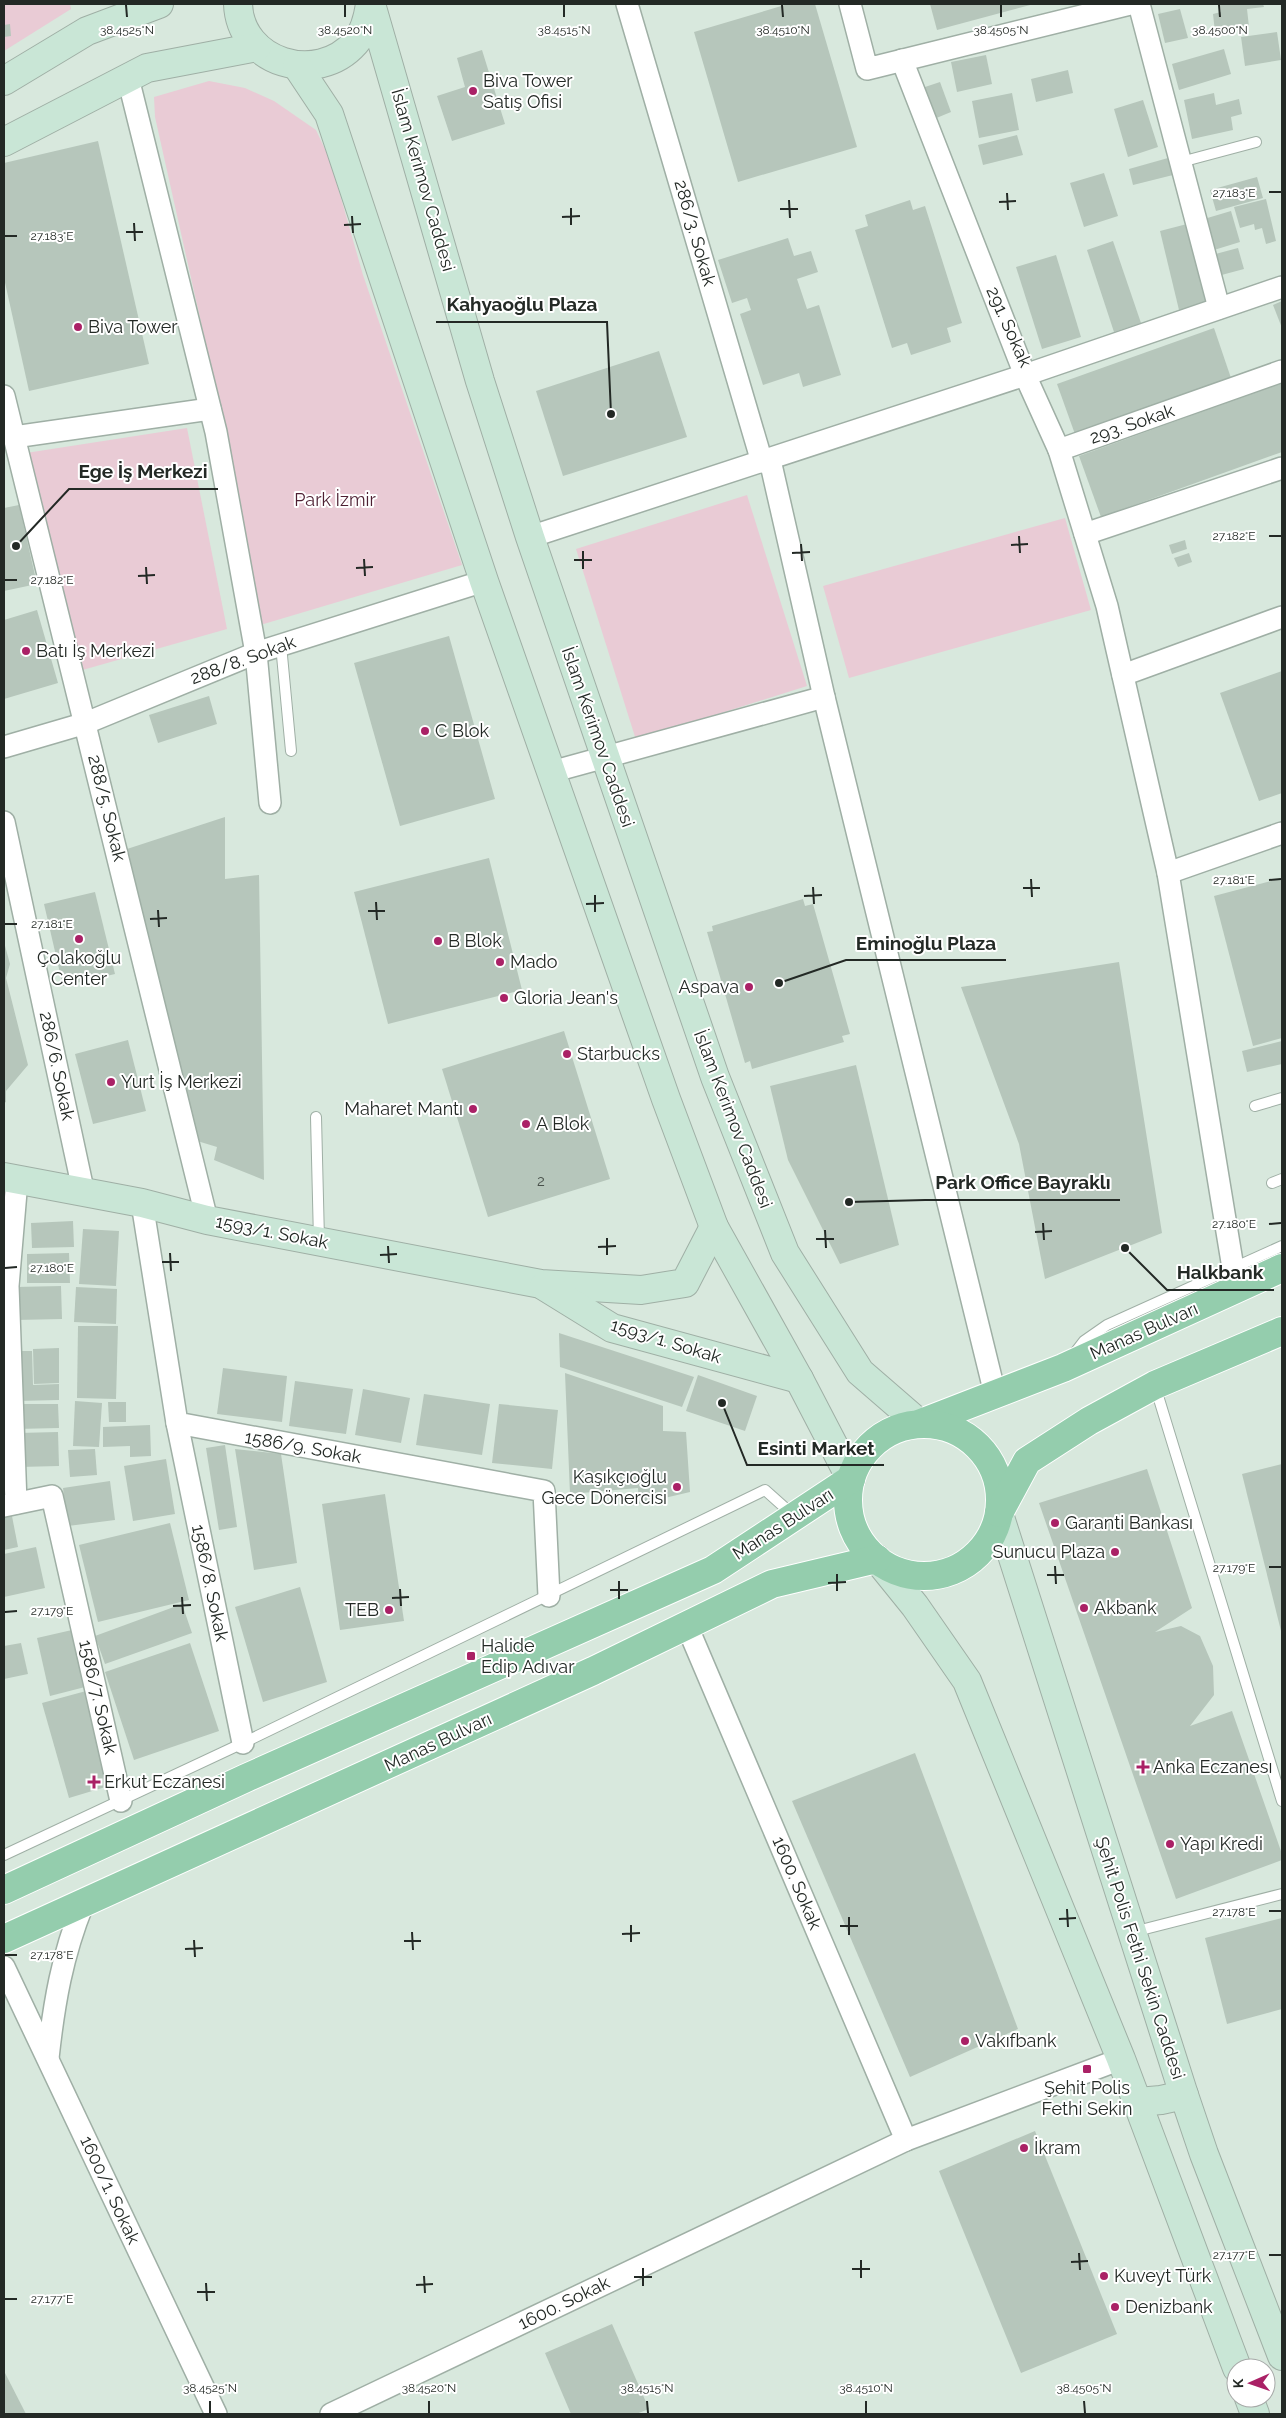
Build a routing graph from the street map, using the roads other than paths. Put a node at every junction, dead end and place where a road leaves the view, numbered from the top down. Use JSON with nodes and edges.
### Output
{"nodes":[{"id":1,"x":158,"y":4,"type":"edge"},
{"id":2,"x":238,"y":4,"type":"edge"},
{"id":3,"x":371,"y":4,"type":"edge"},
{"id":4,"x":627,"y":4,"type":"edge"},
{"id":5,"x":850,"y":4,"type":"edge"},
{"id":6,"x":1130,"y":4,"type":"edge"},
{"id":7,"x":1139,"y":4,"type":"edge"},
{"id":8,"x":257,"y":48,"type":"junction"},
{"id":9,"x":902,"y":60,"type":"junction"},
{"id":10,"x":297,"y":66,"type":"junction"},
{"id":11,"x":128,"y":78,"type":"junction"},
{"id":12,"x":4,"y":81,"type":"edge"},
{"id":13,"x":4,"y":142,"type":"edge"},
{"id":14,"x":1256,"y":142,"type":"dead end"},
{"id":15,"x":1181,"y":162,"type":"junction"},
{"id":16,"x":1282,"y":287,"type":"edge"},
{"id":17,"x":1219,"y":308,"type":"junction"},
{"id":18,"x":1282,"y":372,"type":"edge"},
{"id":19,"x":1025,"y":375,"type":"junction"},
{"id":20,"x":4,"y":396,"type":"edge"},
{"id":21,"x":210,"y":409,"type":"junction"},
{"id":22,"x":14,"y":437,"type":"junction"},
{"id":23,"x":1060,"y":450,"type":"junction"},
{"id":24,"x":766,"y":461,"type":"junction"},
{"id":25,"x":1282,"y":468,"type":"edge"},
{"id":26,"x":1085,"y":534,"type":"junction"},
{"id":27,"x":530,"y":537,"type":"junction"},
{"id":28,"x":484,"y":581,"type":"junction"},
{"id":29,"x":1282,"y":617,"type":"edge"},
{"id":30,"x":281,"y":645,"type":"junction"},
{"id":31,"x":256,"y":652,"type":"junction"},
{"id":32,"x":1123,"y":675,"type":"junction"},
{"id":33,"x":824,"y":697,"type":"junction"},
{"id":34,"x":86,"y":723,"type":"junction"},
{"id":35,"x":4,"y":747,"type":"edge"},
{"id":36,"x":290,"y":751,"type":"dead end"},
{"id":37,"x":605,"y":757,"type":"junction"},
{"id":38,"x":551,"y":772,"type":"junction"},
{"id":39,"x":270,"y":803,"type":"dead end"},
{"id":40,"x":4,"y":822,"type":"edge"},
{"id":41,"x":1282,"y":833,"type":"edge"},
{"id":42,"x":1168,"y":873,"type":"junction"},
{"id":43,"x":1282,"y":1098,"type":"edge"},
{"id":44,"x":1255,"y":1106,"type":"dead end"},
{"id":45,"x":316,"y":1117,"type":"dead end"},
{"id":46,"x":11,"y":1179,"type":"edge"},
{"id":47,"x":1282,"y":1179,"type":"edge"},
{"id":48,"x":1272,"y":1183,"type":"dead end"},
{"id":49,"x":84,"y":1194,"type":"junction"},
{"id":50,"x":142,"y":1203,"type":"junction"},
{"id":51,"x":207,"y":1220,"type":"junction"},
{"id":52,"x":714,"y":1227,"type":"junction"},
{"id":53,"x":319,"y":1241,"type":"junction"},
{"id":54,"x":1282,"y":1246,"type":"edge"},
{"id":55,"x":1233,"y":1268,"type":"junction"},
{"id":56,"x":1282,"y":1268,"type":"edge"},
{"id":57,"x":541,"y":1284,"type":"junction"},
{"id":58,"x":1282,"y":1331,"type":"edge"},
{"id":59,"x":1063,"y":1368,"type":"junction"},
{"id":60,"x":799,"y":1379,"type":"junction"},
{"id":61,"x":1155,"y":1385,"type":"junction"},
{"id":62,"x":995,"y":1394,"type":"junction"},
{"id":63,"x":177,"y":1423,"type":"junction"},
{"id":64,"x":920,"y":1424,"type":"junction"},
{"id":65,"x":851,"y":1479,"type":"junction"},
{"id":66,"x":10,"y":1505,"type":"edge"},
{"id":67,"x":999,"y":1514,"type":"junction"},
{"id":68,"x":795,"y":1516,"type":"junction"},
{"id":69,"x":877,"y":1559,"type":"junction"},
{"id":70,"x":549,"y":1596,"type":"junction"},
{"id":71,"x":687,"y":1626,"type":"junction"},
{"id":72,"x":243,"y":1744,"type":"junction"},
{"id":73,"x":121,"y":1801,"type":"junction"},
{"id":74,"x":1282,"y":1801,"type":"edge"},
{"id":75,"x":4,"y":1855,"type":"edge"},
{"id":76,"x":4,"y":1890,"type":"edge"},
{"id":77,"x":1282,"y":1894,"type":"edge"},
{"id":78,"x":83,"y":1904,"type":"junction"},
{"id":79,"x":1132,"y":1932,"type":"junction"},
{"id":80,"x":4,"y":1939,"type":"edge"},
{"id":81,"x":4,"y":1967,"type":"edge"},
{"id":82,"x":48,"y":2059,"type":"junction"},
{"id":83,"x":1121,"y":2059,"type":"junction"},
{"id":84,"x":1184,"y":2095,"type":"junction"},
{"id":85,"x":1138,"y":2102,"type":"junction"},
{"id":86,"x":906,"y":2140,"type":"junction"},
{"id":87,"x":1282,"y":2356,"type":"edge"},
{"id":88,"x":1233,"y":2358,"type":"edge"},
{"id":89,"x":216,"y":2414,"type":"edge"},
{"id":90,"x":331,"y":2414,"type":"edge"}],
"edges":[{"from":1,"to":12,"type":"main road"},
{"from":2,"to":8,"type":"main road"},
{"from":3,"to":10,"type":"main road"},
{"from":3,"to":27,"type":"main road","name":"İslam Kerimov Caddesi"},
{"from":4,"to":24,"type":"street","name":"286/3. Sokak"},
{"from":5,"to":9,"type":"street"},
{"from":6,"to":9,"type":"street"},
{"from":7,"to":15,"type":"street"},
{"from":8,"to":10,"type":"main road"},
{"from":8,"to":11,"type":"main road"},
{"from":9,"to":19,"type":"street","name":"291. Sokak"},
{"from":10,"to":28,"type":"main road"},
{"from":11,"to":13,"type":"main road"},
{"from":11,"to":21,"type":"street"},
{"from":14,"to":15,"type":"lane"},
{"from":15,"to":17,"type":"street"},
{"from":16,"to":17,"type":"street","name":"291. Sokak"},
{"from":17,"to":19,"type":"street","name":"291. Sokak"},
{"from":18,"to":23,"type":"street","name":"293. Sokak"},
{"from":19,"to":23,"type":"street"},
{"from":19,"to":24,"type":"street"},
{"from":20,"to":22,"type":"street","name":"288/5. Sokak"},
{"from":21,"to":22,"type":"street"},
{"from":21,"to":31,"type":"street"},
{"from":22,"to":34,"type":"street","name":"288/5. Sokak"},
{"from":23,"to":26,"type":"street"},
{"from":24,"to":27,"type":"street"},
{"from":24,"to":33,"type":"street","name":"286/3. Sokak"},
{"from":25,"to":26,"type":"street"},
{"from":26,"to":32,"type":"street"},
{"from":27,"to":37,"type":"main road","name":"İslam Kerimov Caddesi"},
{"from":28,"to":30,"type":"street","name":"288/8. Sokak"},
{"from":28,"to":38,"type":"main road"},
{"from":29,"to":32,"type":"street"},
{"from":30,"to":31,"type":"street","name":"288/8. Sokak"},
{"from":30,"to":36,"type":"lane"},
{"from":31,"to":34,"type":"street","name":"288/8. Sokak"},
{"from":31,"to":39,"type":"street"},
{"from":32,"to":42,"type":"street"},
{"from":33,"to":37,"type":"street"},
{"from":33,"to":62,"type":"street","name":"286/3. Sokak"},
{"from":34,"to":35,"type":"street","name":"288/8. Sokak"},
{"from":34,"to":51,"type":"street","name":"288/5. Sokak"},
{"from":37,"to":38,"type":"street"},
{"from":37,"to":64,"type":"main road","name":"İslam Kerimov Caddesi"},
{"from":38,"to":52,"type":"main road"},
{"from":40,"to":49,"type":"street","name":"286/6. Sokak"},
{"from":41,"to":42,"type":"street"},
{"from":42,"to":55,"type":"street"},
{"from":43,"to":44,"type":"lane"},
{"from":45,"to":53,"type":"lane"},
{"from":46,"to":49,"type":"main road","name":"1593/1. Sokak"},
{"from":46,"to":66,"type":"street"},
{"from":47,"to":48,"type":"lane"},
{"from":49,"to":50,"type":"main road","name":"1593/1. Sokak"},
{"from":50,"to":51,"type":"main road","name":"1593/1. Sokak"},
{"from":50,"to":63,"type":"street"},
{"from":51,"to":53,"type":"main road","name":"1593/1. Sokak"},
{"from":52,"to":57,"type":"main road","name":"1593/1. Sokak"},
{"from":52,"to":60,"type":"main road"},
{"from":53,"to":57,"type":"main road","name":"1593/1. Sokak"},
{"from":54,"to":55,"type":"lane"},
{"from":55,"to":59,"type":"lane"},
{"from":56,"to":59,"type":"main road","name":"Manas Bulvarı"},
{"from":57,"to":60,"type":"main road","name":"1593/1. Sokak"},
{"from":58,"to":61,"type":"main road"},
{"from":59,"to":62,"type":"main road","name":"Manas Bulvarı"},
{"from":60,"to":65,"type":"main road"},
{"from":61,"to":67,"type":"main road"},
{"from":61,"to":74,"type":"lane"},
{"from":62,"to":64,"type":"main road","name":"Manas Bulvarı"},
{"from":63,"to":70,"type":"street","name":"1586/9. Sokak"},
{"from":63,"to":72,"type":"street","name":"1586/8. Sokak"},
{"from":64,"to":65,"type":"main road"},
{"from":64,"to":67,"type":"main road"},
{"from":65,"to":68,"type":"main road","name":"Manas Bulvarı"},
{"from":65,"to":69,"type":"main road"},
{"from":66,"to":73,"type":"street","name":"1586/7. Sokak"},
{"from":67,"to":69,"type":"main road"},
{"from":67,"to":79,"type":"main road","name":"Şehit Polis Fethi Sekin Caddesi"},
{"from":68,"to":70,"type":"lane"},
{"from":68,"to":76,"type":"main road","name":"Manas Bulvarı"},
{"from":69,"to":71,"type":"main road","name":"Manas Bulvarı"},
{"from":69,"to":83,"type":"main road"},
{"from":70,"to":72,"type":"lane"},
{"from":71,"to":78,"type":"main road","name":"Manas Bulvarı"},
{"from":71,"to":86,"type":"street","name":"1600. Sokak"},
{"from":72,"to":73,"type":"lane"},
{"from":73,"to":75,"type":"lane"},
{"from":77,"to":79,"type":"lane"},
{"from":78,"to":80,"type":"main road","name":"Manas Bulvarı"},
{"from":78,"to":82,"type":"street"},
{"from":79,"to":84,"type":"main road","name":"Şehit Polis Fethi Sekin Caddesi"},
{"from":81,"to":82,"type":"street","name":"1600/1. Sokak"},
{"from":82,"to":89,"type":"street","name":"1600/1. Sokak"},
{"from":83,"to":85,"type":"main road"},
{"from":83,"to":86,"type":"street","name":"1600. Sokak"},
{"from":84,"to":85,"type":"main road","name":"Şehit Polis Fethi Sekin Caddesi"},
{"from":84,"to":87,"type":"main road"},
{"from":85,"to":88,"type":"main road"},
{"from":86,"to":90,"type":"street","name":"1600. Sokak"}]}
